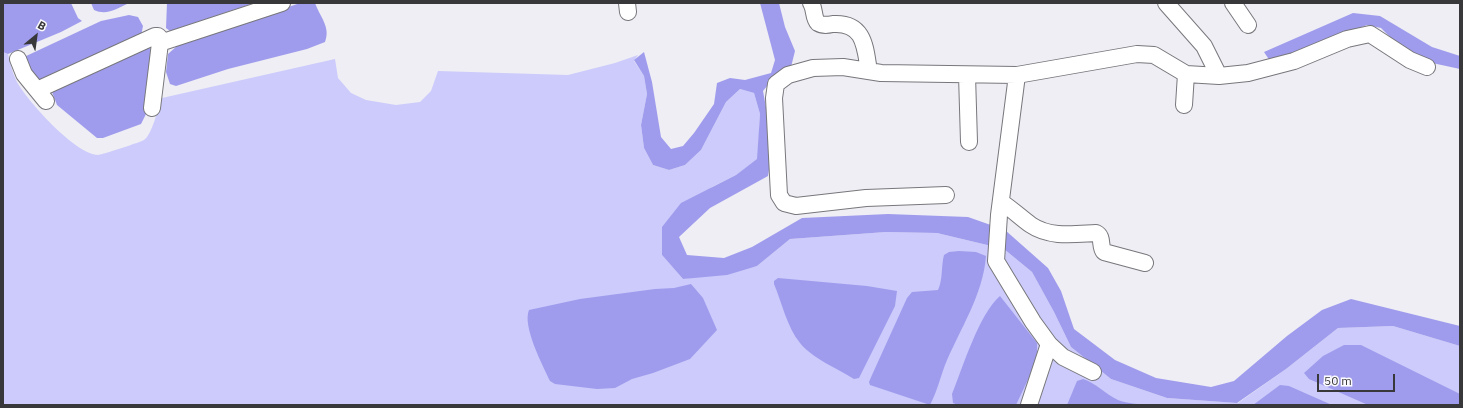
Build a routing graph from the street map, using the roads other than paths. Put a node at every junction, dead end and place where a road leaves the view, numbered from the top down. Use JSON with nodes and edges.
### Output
{"nodes":[{"id":1,"x":282,"y":3,"type":"edge"},
{"id":2,"x":811,"y":3,"type":"edge"},
{"id":3,"x":1166,"y":3,"type":"edge"},
{"id":4,"x":1233,"y":3,"type":"edge"},
{"id":5,"x":1248,"y":25,"type":"dead end"},
{"id":6,"x":160,"y":43,"type":"junction"},
{"id":7,"x":18,"y":59,"type":"dead end"},
{"id":8,"x":1427,"y":67,"type":"dead end"},
{"id":9,"x":868,"y":71,"type":"junction"},
{"id":10,"x":968,"y":74,"type":"junction"},
{"id":11,"x":1186,"y":74,"type":"junction"},
{"id":12,"x":1017,"y":75,"type":"junction"},
{"id":13,"x":1219,"y":76,"type":"junction"},
{"id":14,"x":1184,"y":105,"type":"dead end"},
{"id":15,"x":152,"y":108,"type":"dead end"},
{"id":16,"x":969,"y":142,"type":"dead end"},
{"id":17,"x":946,"y":195,"type":"dead end"},
{"id":18,"x":1000,"y":208,"type":"junction"},
{"id":19,"x":1145,"y":263,"type":"dead end"},
{"id":20,"x":1049,"y":344,"type":"junction"},
{"id":21,"x":1093,"y":372,"type":"dead end"},
{"id":22,"x":1029,"y":405,"type":"edge"}],
"edges":[{"from":1,"to":6,"type":"street"},
{"from":2,"to":9,"type":"street"},
{"from":3,"to":13,"type":"street"},
{"from":4,"to":5,"type":"street"},
{"from":6,"to":7,"type":"street"},
{"from":6,"to":15,"type":"street"},
{"from":8,"to":13,"type":"street"},
{"from":9,"to":10,"type":"street"},
{"from":9,"to":17,"type":"street"},
{"from":10,"to":12,"type":"street"},
{"from":10,"to":16,"type":"street"},
{"from":11,"to":12,"type":"street"},
{"from":11,"to":13,"type":"street"},
{"from":11,"to":14,"type":"street"},
{"from":12,"to":18,"type":"street"},
{"from":18,"to":19,"type":"street"},
{"from":18,"to":20,"type":"street"},
{"from":20,"to":21,"type":"street"},
{"from":20,"to":22,"type":"street"}]}
